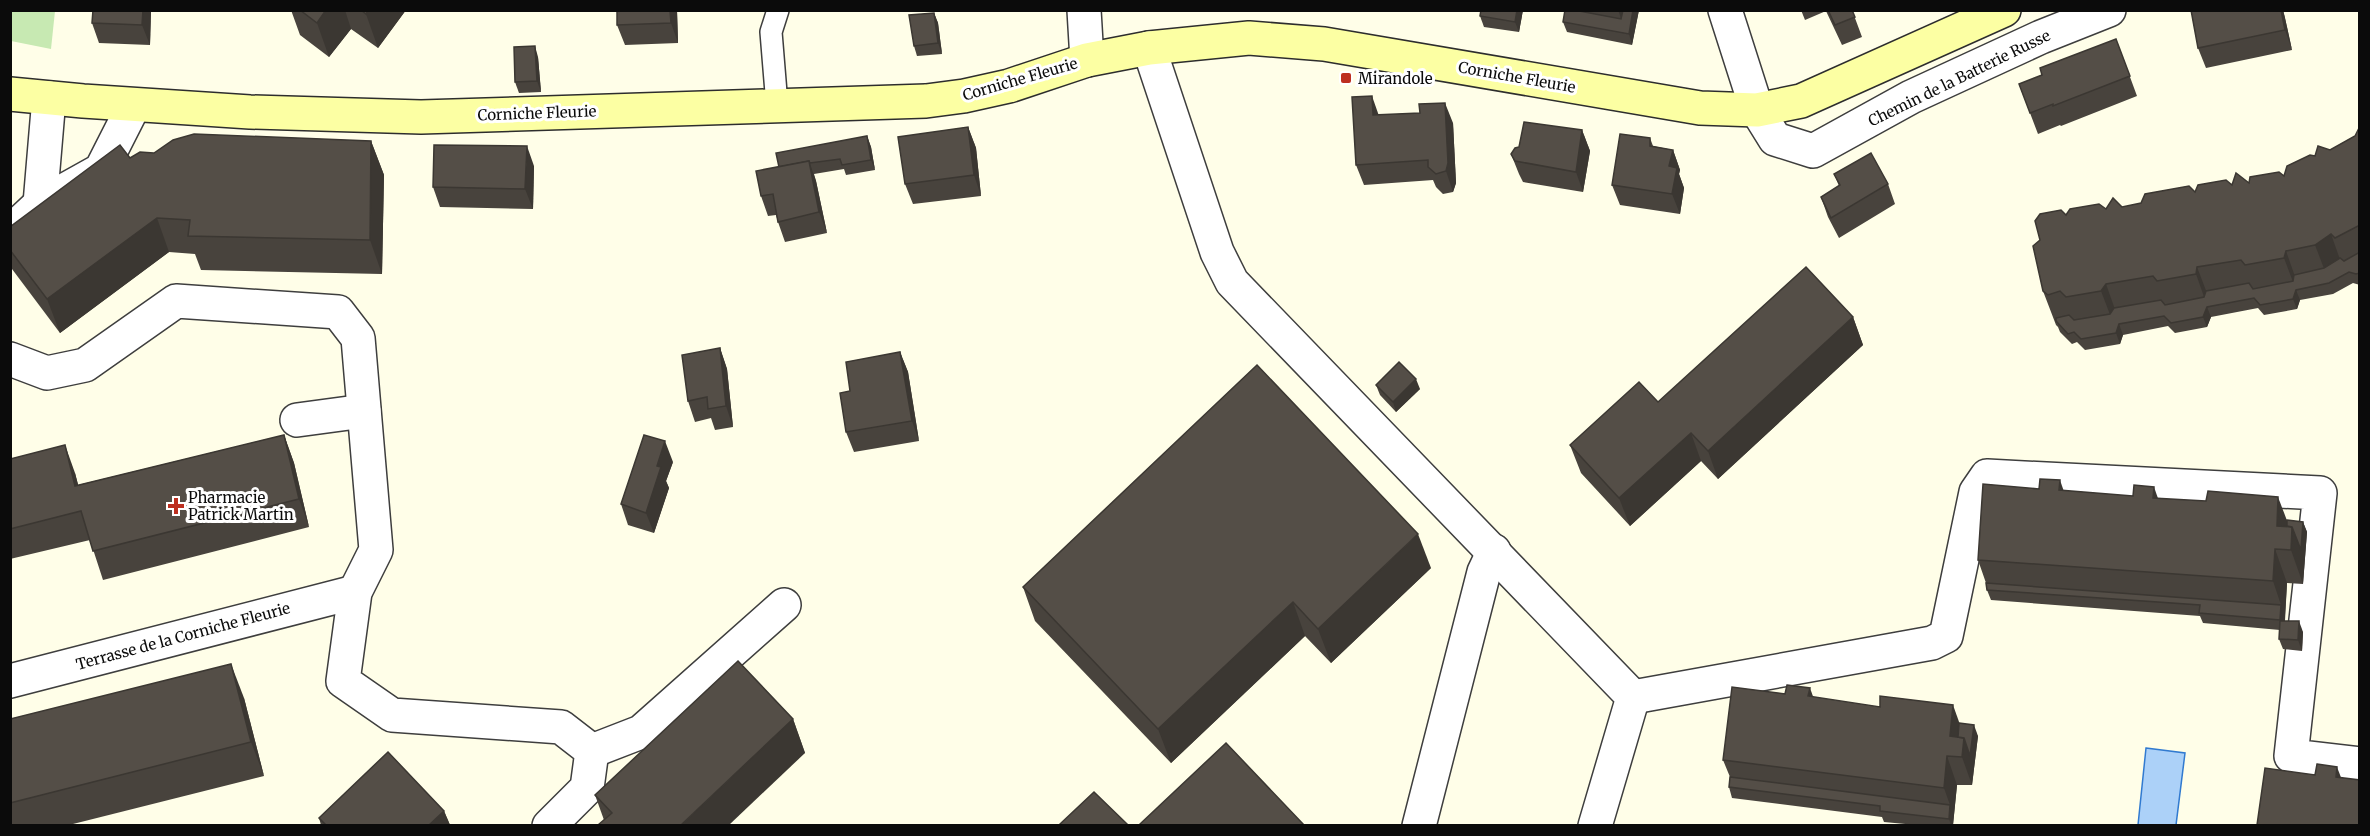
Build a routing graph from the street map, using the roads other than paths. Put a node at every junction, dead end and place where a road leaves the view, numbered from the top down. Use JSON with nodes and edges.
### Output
{"nodes":[{"id":1,"x":778,"y":10,"type":"edge"},
{"id":2,"x":1084,"y":10,"type":"edge"},
{"id":3,"x":1725,"y":10,"type":"edge"},
{"id":4,"x":2004,"y":10,"type":"edge"},
{"id":5,"x":2109,"y":10,"type":"edge"},
{"id":6,"x":1149,"y":48,"type":"junction"},
{"id":7,"x":1087,"y":60,"type":"junction"},
{"id":8,"x":10,"y":94,"type":"edge"},
{"id":9,"x":49,"y":98,"type":"junction"},
{"id":10,"x":134,"y":105,"type":"junction"},
{"id":11,"x":777,"y":105,"type":"junction"},
{"id":12,"x":1757,"y":110,"type":"junction"},
{"id":13,"x":40,"y":204,"type":"junction"},
{"id":14,"x":10,"y":232,"type":"edge"},
{"id":15,"x":10,"y":359,"type":"edge"},
{"id":16,"x":364,"y":411,"type":"junction"},
{"id":17,"x":297,"y":420,"type":"dead end"},
{"id":18,"x":1494,"y":551,"type":"junction"},
{"id":19,"x":355,"y":592,"type":"junction"},
{"id":20,"x":784,"y":605,"type":"dead end"},
{"id":21,"x":10,"y":681,"type":"edge"},
{"id":22,"x":1633,"y":697,"type":"junction"},
{"id":23,"x":592,"y":752,"type":"junction"},
{"id":24,"x":2360,"y":764,"type":"edge"},
{"id":25,"x":549,"y":825,"type":"edge"},
{"id":26,"x":1419,"y":825,"type":"edge"},
{"id":27,"x":1595,"y":825,"type":"edge"}],
"edges":[{"from":1,"to":11,"type":"lane"},
{"from":2,"to":7,"type":"street"},
{"from":3,"to":12,"type":"street","name":"Chemin de la Batterie Russe"},
{"from":4,"to":12,"type":"main road","name":"Corniche Fleurie"},
{"from":5,"to":12,"type":"street","name":"Chemin de la Batterie Russe"},
{"from":6,"to":7,"type":"main road","name":"Corniche Fleurie"},
{"from":6,"to":12,"type":"main road","name":"Corniche Fleurie"},
{"from":6,"to":18,"type":"street"},
{"from":7,"to":11,"type":"main road","name":"Corniche Fleurie"},
{"from":8,"to":9,"type":"main road","name":"Corniche Fleurie"},
{"from":9,"to":10,"type":"main road","name":"Corniche Fleurie"},
{"from":9,"to":13,"type":"street"},
{"from":10,"to":11,"type":"main road","name":"Corniche Fleurie"},
{"from":10,"to":13,"type":"street"},
{"from":13,"to":14,"type":"street"},
{"from":15,"to":16,"type":"street"},
{"from":16,"to":17,"type":"street"},
{"from":16,"to":19,"type":"street"},
{"from":18,"to":22,"type":"street"},
{"from":18,"to":26,"type":"street"},
{"from":19,"to":21,"type":"street","name":"Terrasse de la Corniche Fleurie"},
{"from":19,"to":23,"type":"street"},
{"from":20,"to":23,"type":"street"},
{"from":22,"to":24,"type":"street"},
{"from":22,"to":27,"type":"street"},
{"from":23,"to":25,"type":"street"}]}
